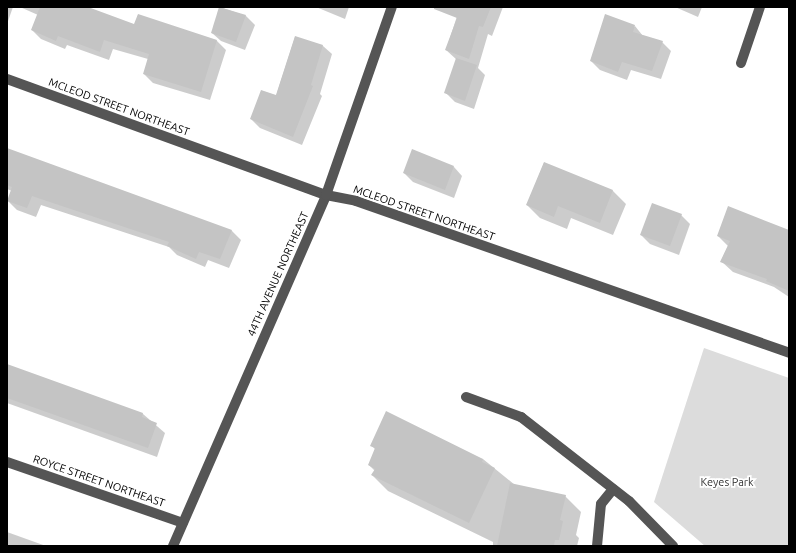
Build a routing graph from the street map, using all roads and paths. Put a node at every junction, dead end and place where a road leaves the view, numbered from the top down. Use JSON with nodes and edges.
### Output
{"nodes":[{"id":1,"x":392,"y":7,"type":"edge"},
{"id":2,"x":760,"y":7,"type":"edge"},
{"id":3,"x":741,"y":63,"type":"dead end"},
{"id":4,"x":7,"y":79,"type":"edge"},
{"id":5,"x":326,"y":195,"type":"junction"},
{"id":6,"x":789,"y":353,"type":"edge"},
{"id":7,"x":466,"y":397,"type":"dead end"},
{"id":8,"x":7,"y":462,"type":"edge"},
{"id":9,"x":613,"y":489,"type":"junction"},
{"id":10,"x":183,"y":523,"type":"junction"},
{"id":11,"x":173,"y":546,"type":"edge"},
{"id":12,"x":597,"y":546,"type":"edge"},
{"id":13,"x":673,"y":546,"type":"edge"}],
"edges":[{"from":1,"to":5,"type":"street","name":"44TH AVENUE NORTHEAST"},
{"from":2,"to":3,"type":"street"},
{"from":4,"to":5,"type":"street","name":"MCLEOD STREET NORTHEAST"},
{"from":5,"to":6,"type":"street","name":"MCLEOD STREET NORTHEAST"},
{"from":5,"to":10,"type":"street","name":"44TH AVENUE NORTHEAST"},
{"from":7,"to":9,"type":"street"},
{"from":8,"to":10,"type":"street","name":"ROYCE STREET NORTHEAST"},
{"from":9,"to":12,"type":"street"},
{"from":9,"to":13,"type":"street"},
{"from":10,"to":11,"type":"street","name":"44TH AVENUE NORTHEAST"}]}
